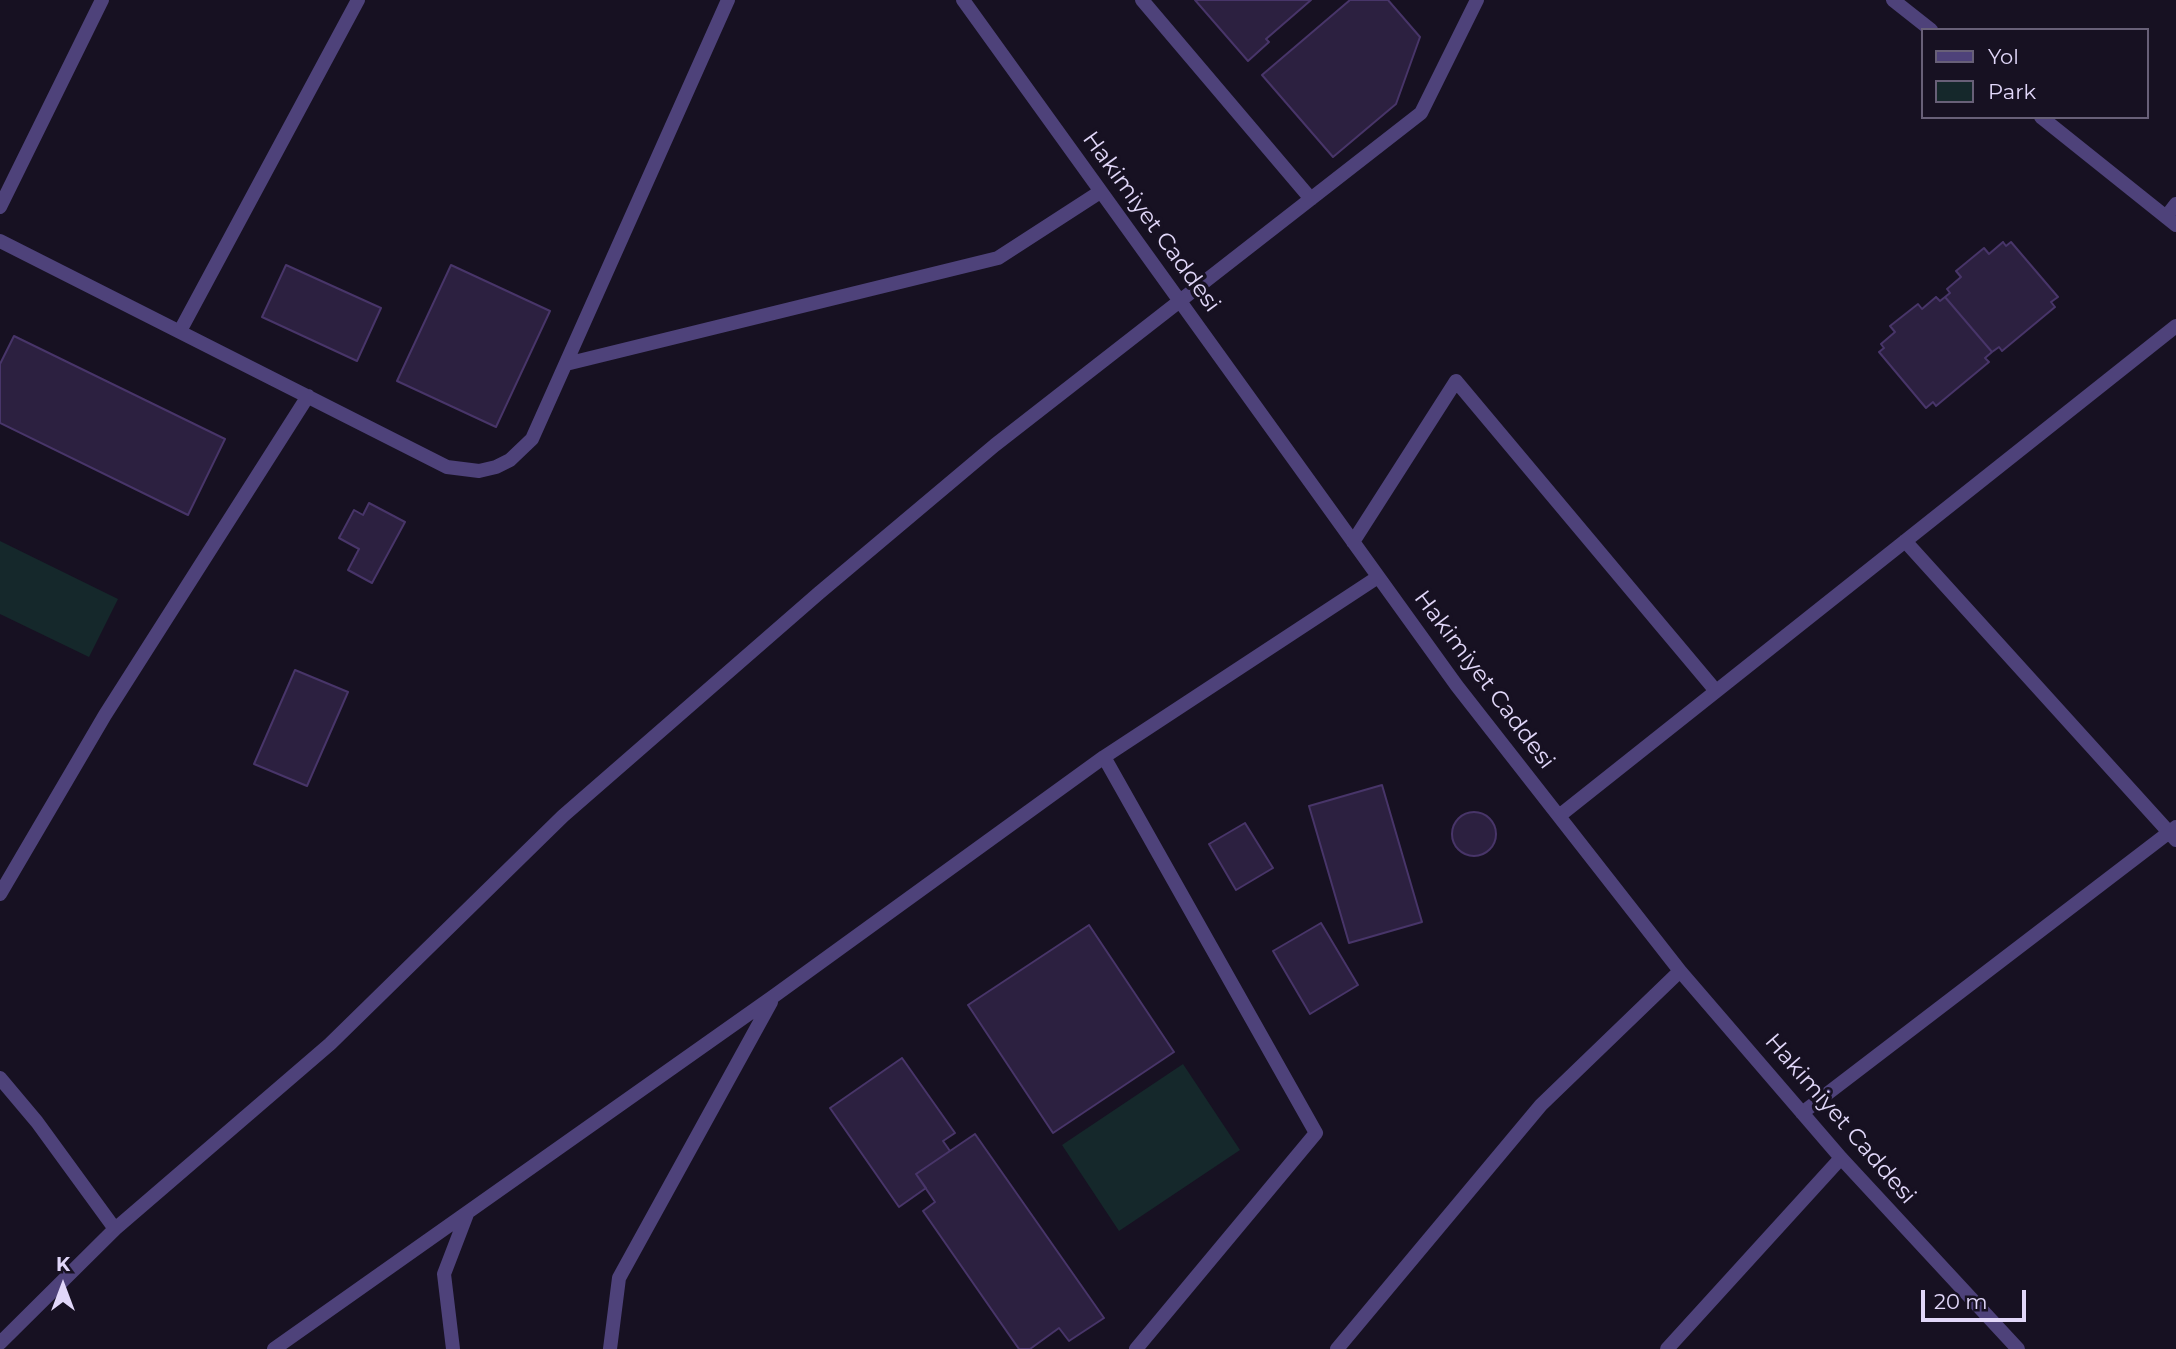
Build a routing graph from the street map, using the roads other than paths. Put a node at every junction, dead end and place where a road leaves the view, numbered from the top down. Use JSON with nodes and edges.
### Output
{"nodes":[{"id":1,"x":102,"y":0,"type":"edge"},
{"id":2,"x":358,"y":0,"type":"edge"},
{"id":3,"x":728,"y":0,"type":"edge"},
{"id":4,"x":963,"y":0,"type":"edge"},
{"id":5,"x":1142,"y":0,"type":"edge"},
{"id":6,"x":1477,"y":0,"type":"edge"},
{"id":7,"x":1893,"y":0,"type":"edge"},
{"id":8,"x":1928,"y":28,"type":"edge"},
{"id":9,"x":2044,"y":119,"type":"edge"},
{"id":10,"x":1100,"y":192,"type":"junction"},
{"id":11,"x":1311,"y":199,"type":"junction"},
{"id":12,"x":2176,"y":204,"type":"edge"},
{"id":13,"x":0,"y":207,"type":"edge"},
{"id":14,"x":2171,"y":221,"type":"edge"},
{"id":15,"x":0,"y":241,"type":"edge"},
{"id":16,"x":1180,"y":301,"type":"junction"},
{"id":17,"x":2176,"y":326,"type":"edge"},
{"id":18,"x":180,"y":331,"type":"junction"},
{"id":19,"x":566,"y":364,"type":"junction"},
{"id":20,"x":308,"y":396,"type":"junction"},
{"id":21,"x":1905,"y":541,"type":"junction"},
{"id":22,"x":1353,"y":542,"type":"junction"},
{"id":23,"x":1378,"y":577,"type":"junction"},
{"id":24,"x":1716,"y":691,"type":"junction"},
{"id":25,"x":1104,"y":757,"type":"junction"},
{"id":26,"x":1559,"y":816,"type":"junction"},
{"id":27,"x":2174,"y":833,"type":"edge"},
{"id":28,"x":0,"y":894,"type":"edge"},
{"id":29,"x":1681,"y":971,"type":"junction"},
{"id":30,"x":774,"y":996,"type":"junction"},
{"id":31,"x":0,"y":1078,"type":"edge"},
{"id":32,"x":1802,"y":1113,"type":"junction"},
{"id":33,"x":1841,"y":1158,"type":"junction"},
{"id":34,"x":467,"y":1214,"type":"junction"},
{"id":35,"x":115,"y":1229,"type":"junction"},
{"id":36,"x":0,"y":1343,"type":"edge"},
{"id":37,"x":274,"y":1349,"type":"edge"},
{"id":38,"x":453,"y":1349,"type":"edge"},
{"id":39,"x":610,"y":1349,"type":"edge"},
{"id":40,"x":1136,"y":1349,"type":"edge"},
{"id":41,"x":1337,"y":1349,"type":"edge"},
{"id":42,"x":1667,"y":1349,"type":"edge"},
{"id":43,"x":2018,"y":1349,"type":"edge"}],
"edges":[{"from":1,"to":13,"type":"street"},
{"from":2,"to":18,"type":"street"},
{"from":3,"to":19,"type":"street"},
{"from":4,"to":10,"type":"street","name":"Hakimiyet Caddesi"},
{"from":5,"to":11,"type":"street"},
{"from":6,"to":11,"type":"street"},
{"from":7,"to":8,"type":"street"},
{"from":9,"to":14,"type":"street"},
{"from":10,"to":16,"type":"street","name":"Hakimiyet Caddesi"},
{"from":10,"to":19,"type":"street"},
{"from":11,"to":16,"type":"street"},
{"from":12,"to":14,"type":"street"},
{"from":15,"to":18,"type":"street"},
{"from":16,"to":22,"type":"street","name":"Hakimiyet Caddesi"},
{"from":16,"to":35,"type":"street"},
{"from":17,"to":21,"type":"street"},
{"from":18,"to":20,"type":"street"},
{"from":19,"to":20,"type":"street"},
{"from":20,"to":28,"type":"street"},
{"from":21,"to":24,"type":"street"},
{"from":21,"to":27,"type":"street"},
{"from":22,"to":23,"type":"street","name":"Hakimiyet Caddesi"},
{"from":22,"to":24,"type":"street"},
{"from":23,"to":25,"type":"street"},
{"from":23,"to":26,"type":"street","name":"Hakimiyet Caddesi"},
{"from":24,"to":26,"type":"street"},
{"from":25,"to":30,"type":"street"},
{"from":25,"to":40,"type":"street"},
{"from":26,"to":29,"type":"street","name":"Hakimiyet Caddesi"},
{"from":27,"to":32,"type":"street"},
{"from":29,"to":32,"type":"street","name":"Hakimiyet Caddesi"},
{"from":29,"to":41,"type":"street"},
{"from":30,"to":34,"type":"street"},
{"from":30,"to":39,"type":"street"},
{"from":31,"to":35,"type":"street"},
{"from":32,"to":33,"type":"street","name":"Hakimiyet Caddesi"},
{"from":33,"to":42,"type":"street"},
{"from":33,"to":43,"type":"street","name":"Hakimiyet Caddesi"},
{"from":34,"to":37,"type":"street"},
{"from":34,"to":38,"type":"street"},
{"from":35,"to":36,"type":"street"}]}
